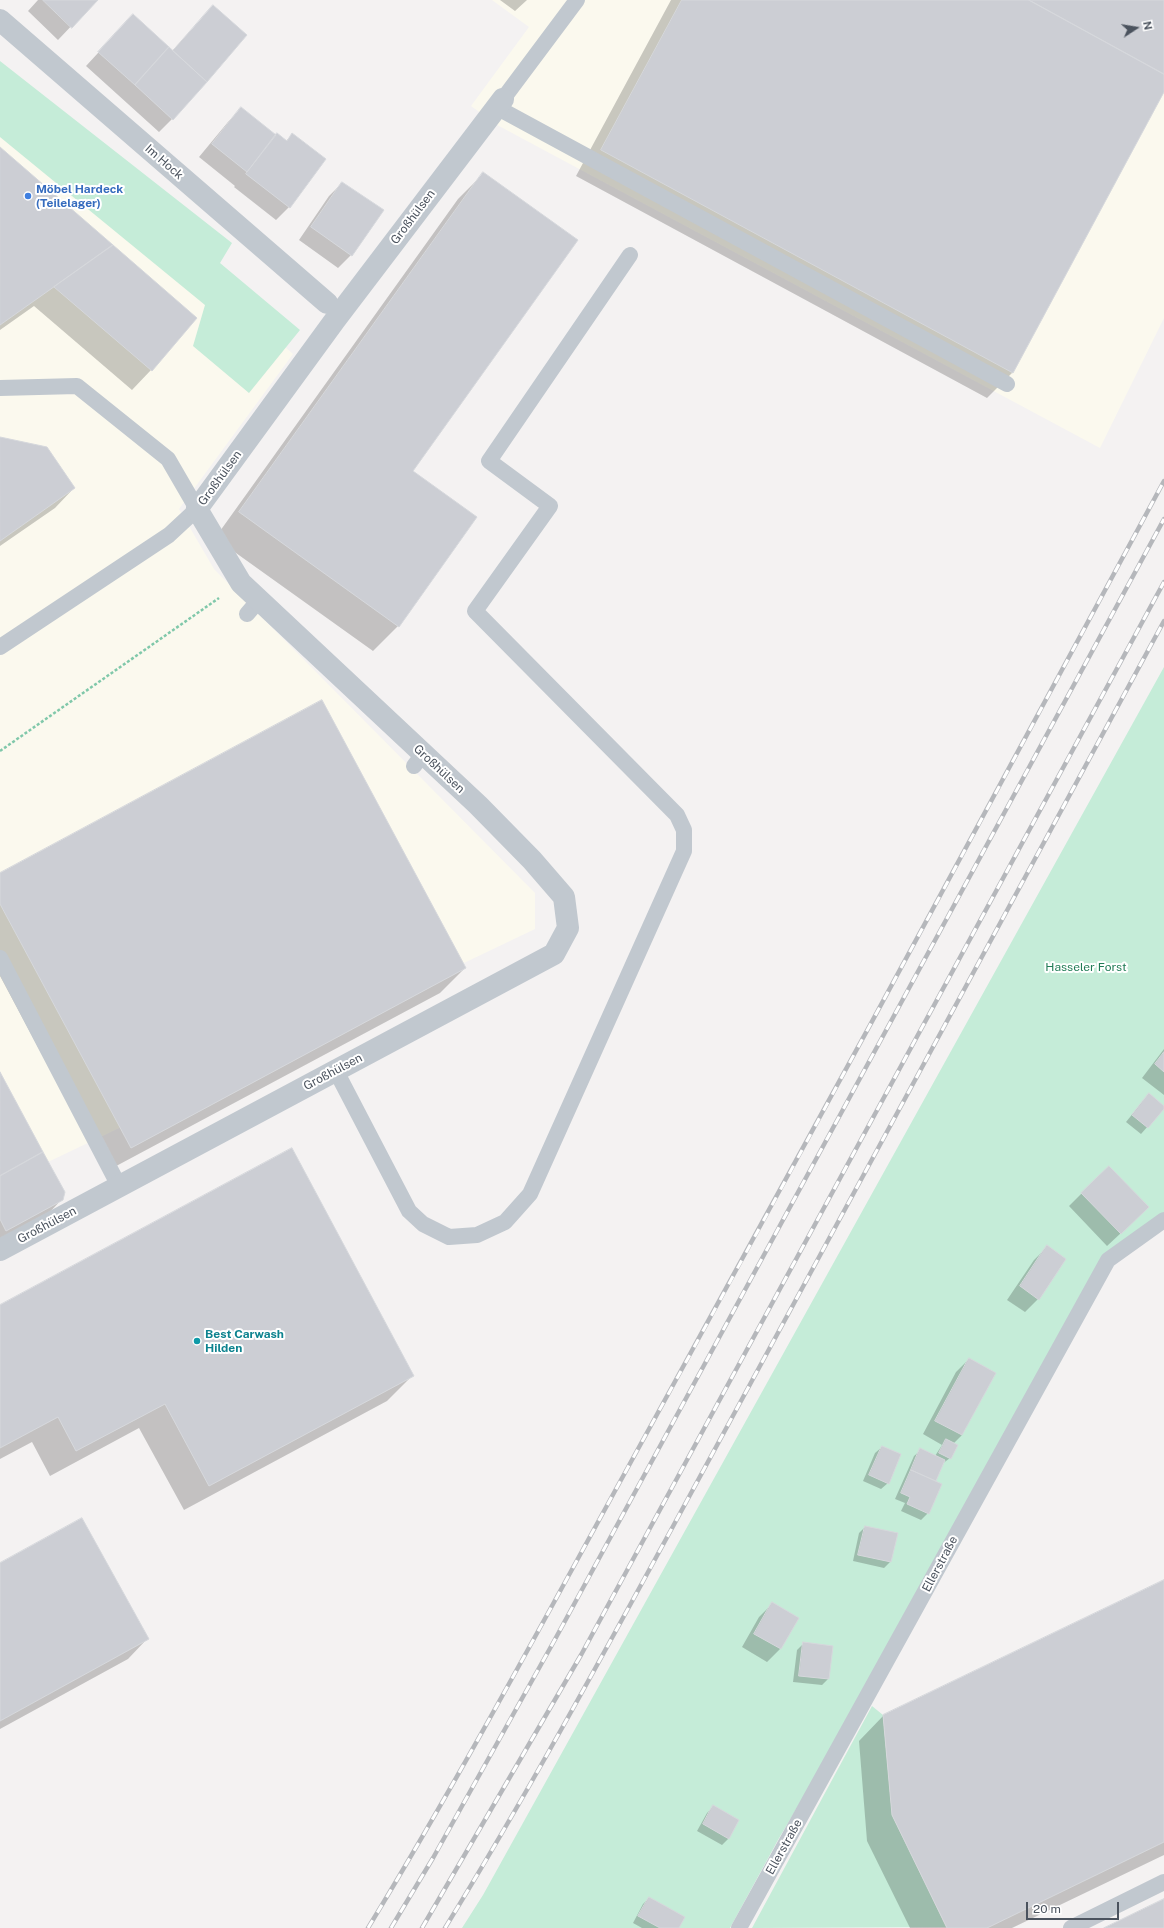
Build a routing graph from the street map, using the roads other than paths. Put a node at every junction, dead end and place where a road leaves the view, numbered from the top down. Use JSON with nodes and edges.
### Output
{"nodes":[{"id":1,"x":577,"y":0,"type":"edge"},
{"id":2,"x":0,"y":20,"type":"edge"},
{"id":3,"x":499,"y":103,"type":"junction"},
{"id":4,"x":630,"y":255,"type":"dead end"},
{"id":5,"x":327,"y":303,"type":"dead end"},
{"id":6,"x":1007,"y":384,"type":"dead end"},
{"id":7,"x":0,"y":388,"type":"edge"},
{"id":8,"x":197,"y":509,"type":"junction"},
{"id":9,"x":0,"y":647,"type":"edge"},
{"id":10,"x":0,"y":958,"type":"edge"},
{"id":11,"x":336,"y":1071,"type":"junction"},
{"id":12,"x":119,"y":1186,"type":"junction"},
{"id":13,"x":1164,"y":1220,"type":"edge"},
{"id":14,"x":0,"y":1250,"type":"edge"},
{"id":15,"x":1164,"y":1882,"type":"edge"},
{"id":16,"x":740,"y":1928,"type":"edge"},
{"id":17,"x":1071,"y":1928,"type":"edge"}],
"edges":[{"from":1,"to":3,"type":"lane"},
{"from":2,"to":5,"type":"street","name":"Im Hock"},
{"from":3,"to":6,"type":"lane"},
{"from":3,"to":8,"type":"street","name":"Großhülsen"},
{"from":4,"to":11,"type":"lane"},
{"from":7,"to":8,"type":"lane"},
{"from":8,"to":9,"type":"lane"},
{"from":8,"to":11,"type":"street","name":"Großhülsen"},
{"from":10,"to":12,"type":"lane"},
{"from":11,"to":12,"type":"street","name":"Großhülsen"},
{"from":12,"to":14,"type":"street","name":"Großhülsen"},
{"from":13,"to":16,"type":"lane","name":"Ellerstraße"},
{"from":15,"to":17,"type":"lane"}]}
